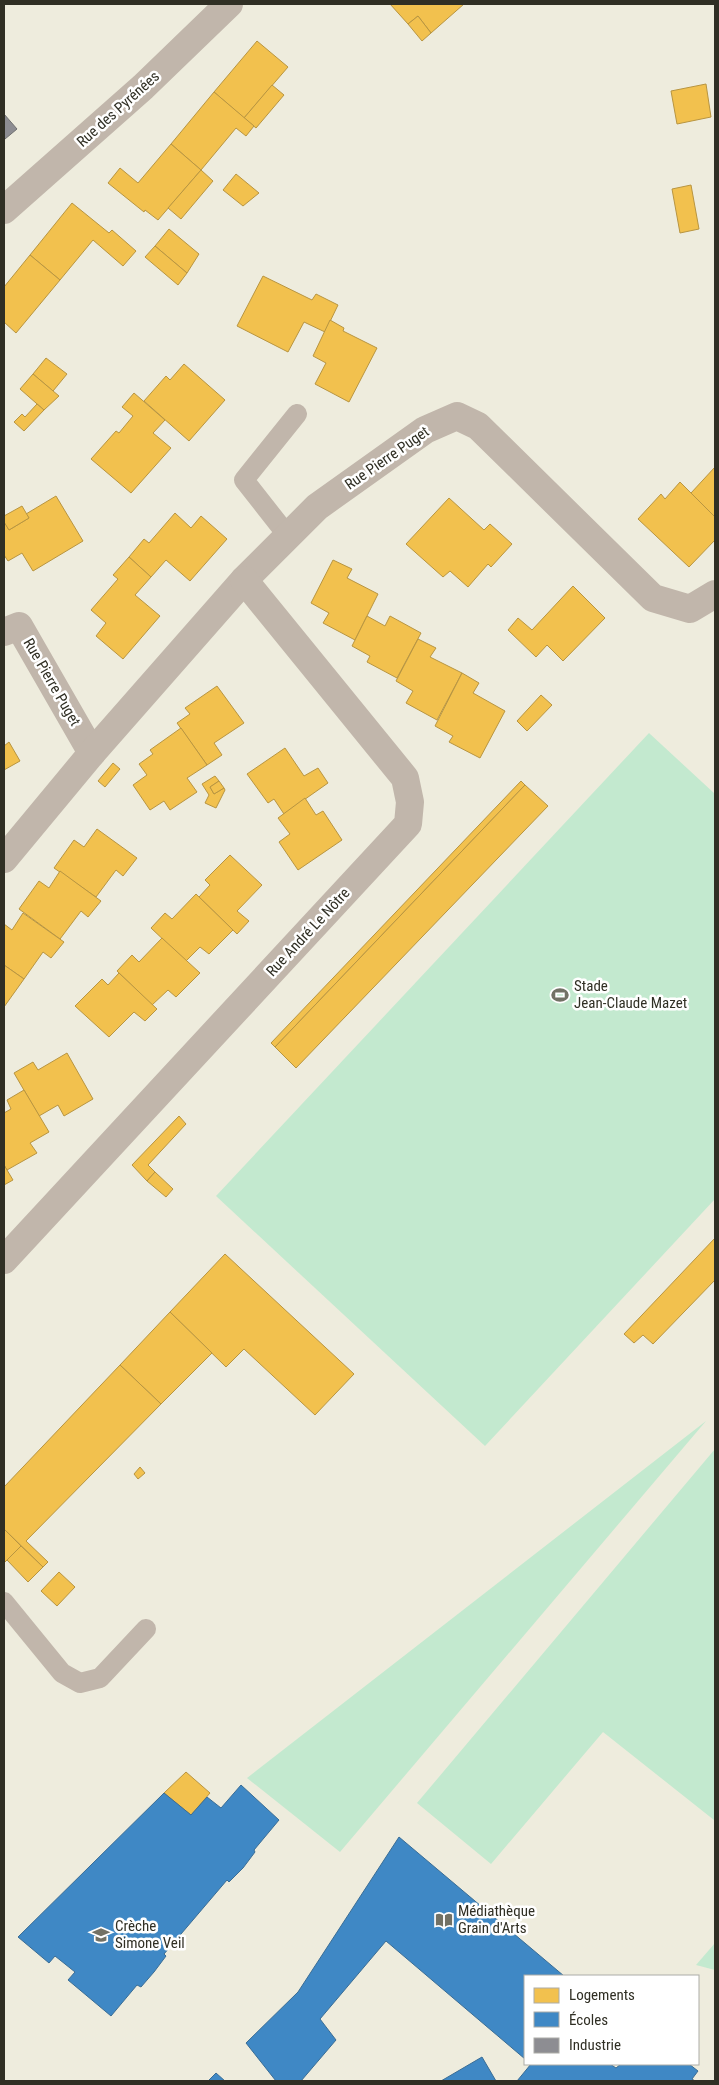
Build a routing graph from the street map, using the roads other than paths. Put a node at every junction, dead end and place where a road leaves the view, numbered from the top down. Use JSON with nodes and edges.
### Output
{"nodes":[{"id":1,"x":229,"y":4,"type":"edge"},
{"id":2,"x":4,"y":210,"type":"edge"},
{"id":3,"x":297,"y":414,"type":"dead end"},
{"id":4,"x":288,"y":536,"type":"junction"},
{"id":5,"x":244,"y":580,"type":"junction"},
{"id":6,"x":715,"y":594,"type":"edge"},
{"id":7,"x":4,"y":632,"type":"edge"},
{"id":8,"x":92,"y":753,"type":"junction"},
{"id":9,"x":4,"y":859,"type":"edge"},
{"id":10,"x":4,"y":1260,"type":"edge"},
{"id":11,"x":4,"y":1602,"type":"edge"},
{"id":12,"x":146,"y":1628,"type":"dead end"}],
"edges":[{"from":1,"to":2,"type":"street","name":"Rue des Pyrénées"},
{"from":3,"to":4,"type":"lane"},
{"from":4,"to":5,"type":"street","name":"Rue Pierre Puget"},
{"from":4,"to":6,"type":"street","name":"Rue Pierre Puget"},
{"from":5,"to":8,"type":"street","name":"Rue Pierre Puget"},
{"from":5,"to":10,"type":"street","name":"Rue André Le Nôtre"},
{"from":7,"to":8,"type":"street","name":"Rue Pierre Puget"},
{"from":8,"to":9,"type":"street","name":"Rue Pierre Puget"},
{"from":11,"to":12,"type":"lane"}]}
